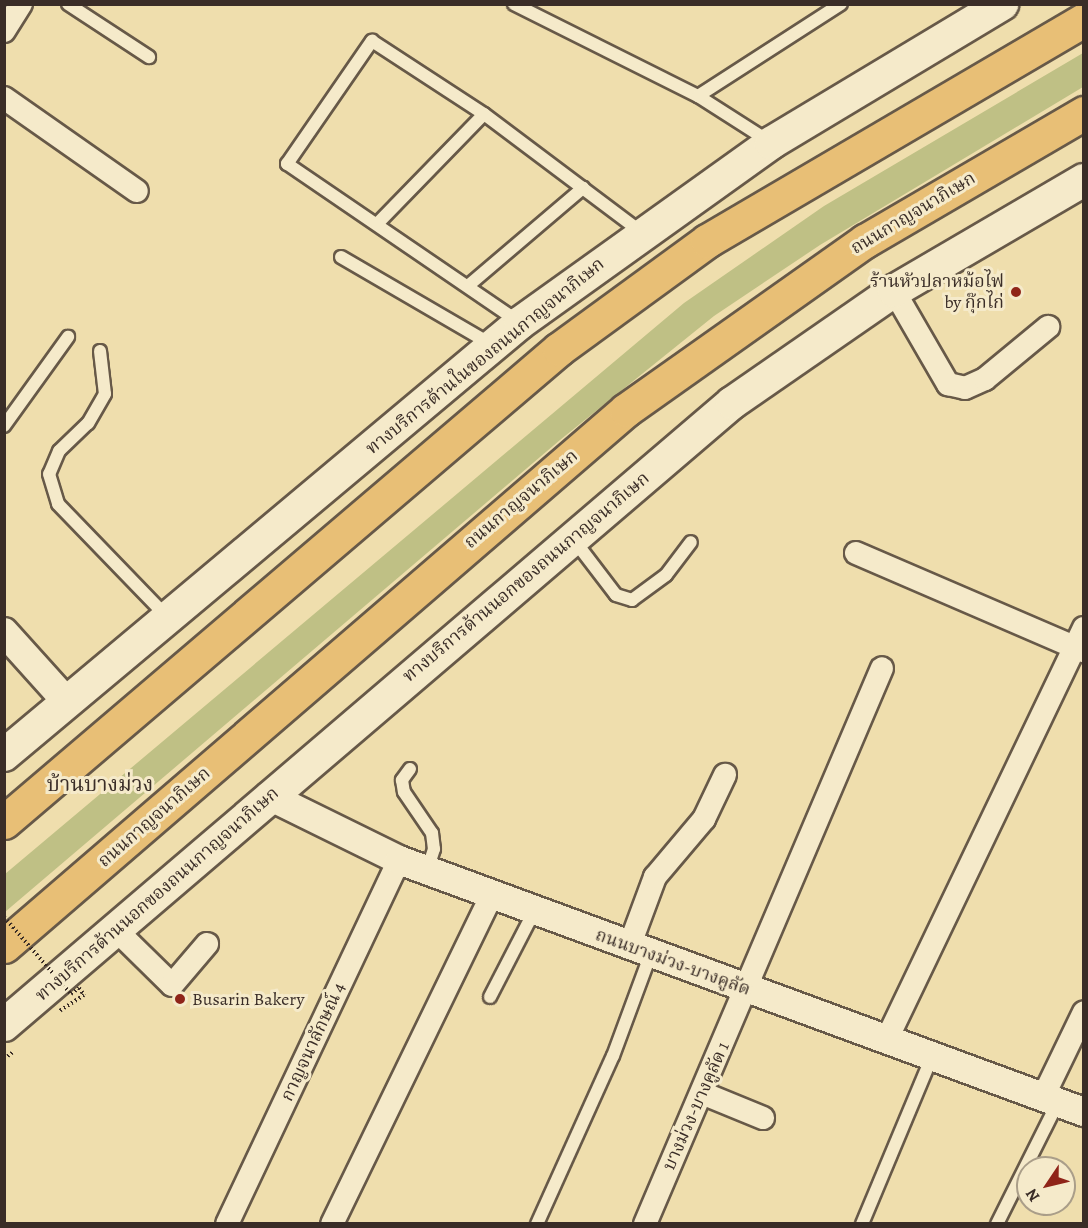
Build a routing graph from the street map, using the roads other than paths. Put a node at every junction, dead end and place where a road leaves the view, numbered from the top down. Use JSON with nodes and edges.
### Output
{"nodes":[{"id":1,"x":21,"y":4,"type":"edge"},
{"id":2,"x":68,"y":4,"type":"edge"},
{"id":3,"x":514,"y":4,"type":"edge"},
{"id":4,"x":841,"y":4,"type":"edge"},
{"id":5,"x":989,"y":8,"type":"edge"},
{"id":6,"x":1083,"y":20,"type":"edge"},
{"id":7,"x":4,"y":31,"type":"edge"},
{"id":8,"x":149,"y":57,"type":"dead end"},
{"id":9,"x":698,"y":96,"type":"junction"},
{"id":10,"x":4,"y":98,"type":"edge"},
{"id":11,"x":1083,"y":113,"type":"edge"},
{"id":12,"x":484,"y":114,"type":"junction"},
{"id":13,"x":771,"y":143,"type":"junction"},
{"id":14,"x":1083,"y":180,"type":"edge"},
{"id":15,"x":583,"y":188,"type":"junction"},
{"id":16,"x":137,"y":191,"type":"dead end"},
{"id":17,"x":377,"y":224,"type":"junction"},
{"id":18,"x":641,"y":232,"type":"junction"},
{"id":19,"x":341,"y":257,"type":"dead end"},
{"id":20,"x":469,"y":285,"type":"junction"},
{"id":21,"x":894,"y":291,"type":"junction"},
{"id":22,"x":520,"y":323,"type":"junction"},
{"id":23,"x":1048,"y":327,"type":"dead end"},
{"id":24,"x":68,"y":337,"type":"dead end"},
{"id":25,"x":494,"y":346,"type":"junction"},
{"id":26,"x":100,"y":351,"type":"dead end"},
{"id":27,"x":4,"y":426,"type":"edge"},
{"id":28,"x":572,"y":538,"type":"junction"},
{"id":29,"x":691,"y":542,"type":"dead end"},
{"id":30,"x":856,"y":553,"type":"dead end"},
{"id":31,"x":167,"y":617,"type":"junction"},
{"id":32,"x":4,"y":632,"type":"edge"},
{"id":33,"x":1081,"y":642,"type":"edge"},
{"id":34,"x":882,"y":668,"type":"dead end"},
{"id":35,"x":67,"y":702,"type":"junction"},
{"id":36,"x":4,"y":755,"type":"edge"},
{"id":37,"x":410,"y":770,"type":"dead end"},
{"id":38,"x":725,"y":775,"type":"dead end"},
{"id":39,"x":269,"y":796,"type":"junction"},
{"id":40,"x":4,"y":822,"type":"edge"},
{"id":41,"x":399,"y":860,"type":"junction"},
{"id":42,"x":427,"y":870,"type":"junction"},
{"id":43,"x":492,"y":894,"type":"junction"},
{"id":44,"x":535,"y":910,"type":"junction"},
{"id":45,"x":116,"y":930,"type":"junction"},
{"id":46,"x":207,"y":944,"type":"dead end"},
{"id":47,"x":4,"y":946,"type":"edge"},
{"id":48,"x":640,"y":950,"type":"junction"},
{"id":49,"x":747,"y":989,"type":"junction"},
{"id":50,"x":490,"y":997,"type":"dead end"},
{"id":51,"x":1083,"y":1012,"type":"edge"},
{"id":52,"x":4,"y":1025,"type":"edge"},
{"id":53,"x":886,"y":1041,"type":"junction"},
{"id":54,"x":932,"y":1057,"type":"junction"},
{"id":55,"x":702,"y":1093,"type":"junction"},
{"id":56,"x":1061,"y":1104,"type":"edge"},
{"id":57,"x":763,"y":1118,"type":"dead end"},
{"id":58,"x":227,"y":1224,"type":"edge"},
{"id":59,"x":332,"y":1224,"type":"edge"},
{"id":60,"x":537,"y":1224,"type":"edge"},
{"id":61,"x":645,"y":1224,"type":"edge"},
{"id":62,"x":862,"y":1224,"type":"edge"},
{"id":63,"x":997,"y":1224,"type":"edge"}],
"edges":[{"from":1,"to":7,"type":"street"},
{"from":2,"to":8,"type":"lane"},
{"from":3,"to":9,"type":"lane"},
{"from":4,"to":9,"type":"lane"},
{"from":5,"to":13,"type":"main road","name":"ทางบริการด้านในของถนนกาญจนาภิเษก"},
{"from":6,"to":40,"type":"highway"},
{"from":9,"to":13,"type":"lane"},
{"from":10,"to":16,"type":"street"},
{"from":11,"to":47,"type":"highway","name":"ถนนกาญจนาภิเษก"},
{"from":12,"to":15,"type":"lane"},
{"from":12,"to":17,"type":"lane"},
{"from":12,"to":17,"type":"lane"},
{"from":13,"to":18,"type":"main road","name":"ทางบริการด้านในของถนนกาญจนาภิเษก"},
{"from":14,"to":21,"type":"main road","name":"ทางบริการด้านนอกของถนนกาญจนาภิเษก"},
{"from":15,"to":18,"type":"lane"},
{"from":15,"to":20,"type":"lane"},
{"from":17,"to":20,"type":"lane"},
{"from":18,"to":22,"type":"main road","name":"ทางบริการด้านในของถนนกาญจนาภิเษก"},
{"from":19,"to":25,"type":"lane"},
{"from":20,"to":22,"type":"lane"},
{"from":21,"to":23,"type":"street"},
{"from":21,"to":28,"type":"main road","name":"ทางบริการด้านนอกของถนนกาญจนาภิเษก"},
{"from":22,"to":25,"type":"main road","name":"ทางบริการด้านในของถนนกาญจนาภิเษก"},
{"from":24,"to":27,"type":"lane"},
{"from":25,"to":31,"type":"main road","name":"ทางบริการด้านในของถนนกาญจนาภิเษก"},
{"from":26,"to":31,"type":"lane"},
{"from":28,"to":29,"type":"lane"},
{"from":28,"to":39,"type":"main road","name":"ทางบริการด้านนอกของถนนกาญจนาภิเษก"},
{"from":30,"to":33,"type":"street"},
{"from":31,"to":35,"type":"main road","name":"ทางบริการด้านในของถนนกาญจนาภิเษก"},
{"from":32,"to":35,"type":"street"},
{"from":33,"to":53,"type":"street"},
{"from":34,"to":49,"type":"street","name":"บางม่วง-บางคูลัด 1"},
{"from":35,"to":36,"type":"main road","name":"ทางบริการด้านในของถนนกาญจนาภิเษก"},
{"from":37,"to":42,"type":"lane"},
{"from":38,"to":48,"type":"street"},
{"from":39,"to":41,"type":"street","name":"ถนนบางม่วง-บางคูลัด"},
{"from":39,"to":45,"type":"main road","name":"ทางบริการด้านนอกของถนนกาญจนาภิเษก"},
{"from":41,"to":42,"type":"street","name":"ถนนบางม่วง-บางคูลัด"},
{"from":41,"to":58,"type":"street","name":"กาญจนาลักษณ์ 4"},
{"from":42,"to":43,"type":"street","name":"ถนนบางม่วง-บางคูลัด"},
{"from":43,"to":44,"type":"street","name":"ถนนบางม่วง-บางคูลัด"},
{"from":43,"to":59,"type":"street"},
{"from":44,"to":48,"type":"street","name":"ถนนบางม่วง-บางคูลัด"},
{"from":44,"to":50,"type":"lane"},
{"from":45,"to":46,"type":"street"},
{"from":45,"to":52,"type":"main road","name":"ทางบริการด้านนอกของถนนกาญจนาภิเษก"},
{"from":48,"to":49,"type":"street","name":"ถนนบางม่วง-บางคูลัด"},
{"from":48,"to":60,"type":"lane"},
{"from":49,"to":53,"type":"street","name":"ถนนบางม่วง-บางคูลัด"},
{"from":49,"to":55,"type":"street","name":"บางม่วง-บางคูลัด 1"},
{"from":51,"to":56,"type":"street"},
{"from":53,"to":54,"type":"street","name":"ถนนบางม่วง-บางคูลัด"},
{"from":54,"to":56,"type":"street","name":"ถนนบางม่วง-บางคูลัด"},
{"from":54,"to":62,"type":"lane"},
{"from":55,"to":57,"type":"street"},
{"from":55,"to":61,"type":"street","name":"บางม่วง-บางคูลัด 1"},
{"from":56,"to":63,"type":"lane"}]}
